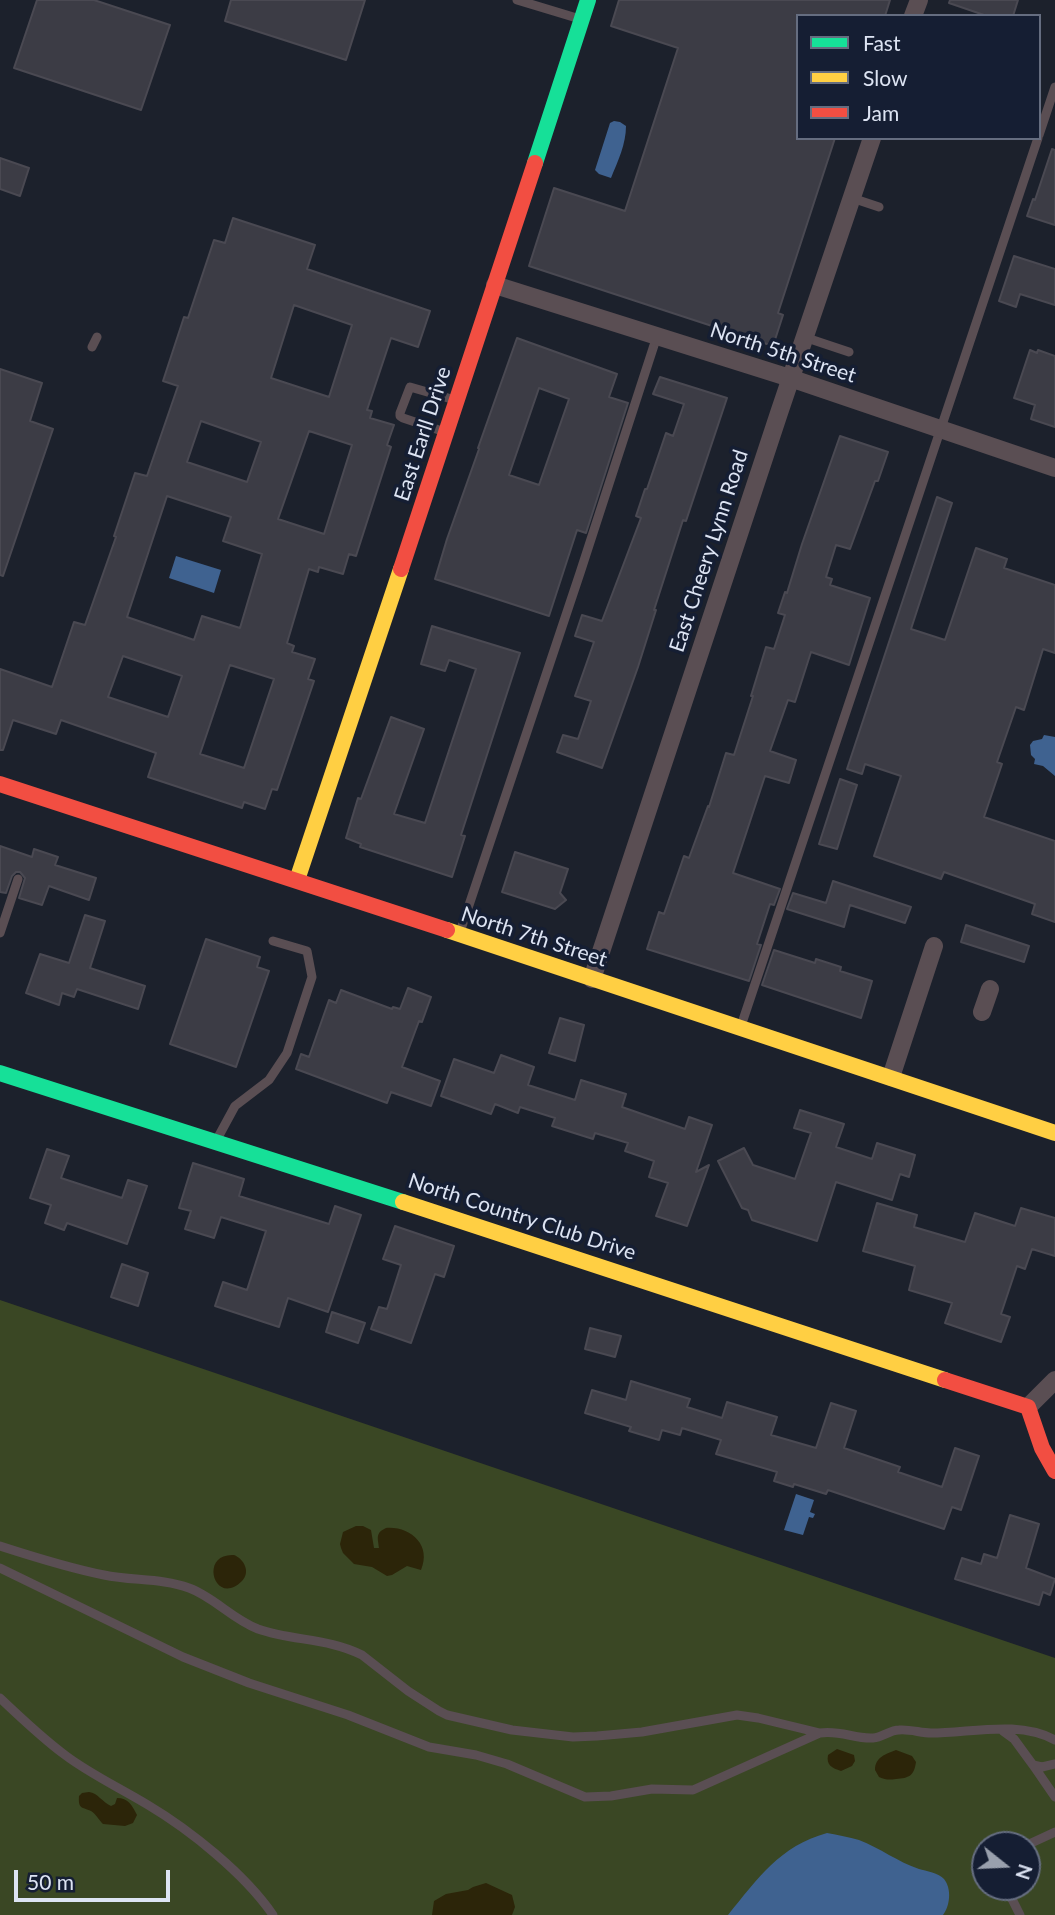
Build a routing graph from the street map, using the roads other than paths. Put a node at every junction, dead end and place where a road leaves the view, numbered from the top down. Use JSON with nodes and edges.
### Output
{"nodes":[{"id":1,"x":517,"y":0,"type":"edge"},
{"id":2,"x":588,"y":0,"type":"edge"},
{"id":3,"x":582,"y":20,"type":"junction"},
{"id":4,"x":1055,"y":88,"type":"edge"},
{"id":5,"x":1041,"y":131,"type":"edge"},
{"id":6,"x":871,"y":140,"type":"edge"},
{"id":7,"x":1038,"y":140,"type":"edge"},
{"id":8,"x":852,"y":198,"type":"junction"},
{"id":9,"x":879,"y":206,"type":"dead end"},
{"id":10,"x":495,"y":285,"type":"junction"},
{"id":11,"x":657,"y":336,"type":"junction"},
{"id":12,"x":804,"y":337,"type":"junction"},
{"id":13,"x":97,"y":338,"type":"dead end"},
{"id":14,"x":92,"y":347,"type":"dead end"},
{"id":15,"x":849,"y":352,"type":"dead end"},
{"id":16,"x":790,"y":378,"type":"junction"},
{"id":17,"x":456,"y":401,"type":"junction"},
{"id":18,"x":942,"y":430,"type":"junction"},
{"id":19,"x":446,"y":432,"type":"junction"},
{"id":20,"x":1055,"y":468,"type":"edge"},
{"id":21,"x":0,"y":784,"type":"edge"},
{"id":22,"x":18,"y":879,"type":"dead end"},
{"id":23,"x":297,"y":880,"type":"junction"},
{"id":24,"x":0,"y":933,"type":"edge"},
{"id":25,"x":459,"y":934,"type":"junction"},
{"id":26,"x":273,"y":942,"type":"dead end"},
{"id":27,"x":934,"y":946,"type":"dead end"},
{"id":28,"x":592,"y":979,"type":"junction"},
{"id":29,"x":990,"y":989,"type":"dead end"},
{"id":30,"x":982,"y":1012,"type":"dead end"},
{"id":31,"x":740,"y":1028,"type":"junction"},
{"id":32,"x":0,"y":1073,"type":"edge"},
{"id":33,"x":891,"y":1077,"type":"junction"},
{"id":34,"x":1055,"y":1133,"type":"edge"},
{"id":35,"x":215,"y":1142,"type":"junction"},
{"id":36,"x":1055,"y":1380,"type":"edge"},
{"id":37,"x":1028,"y":1407,"type":"junction"},
{"id":38,"x":1055,"y":1471,"type":"edge"},
{"id":39,"x":0,"y":1546,"type":"edge"},
{"id":40,"x":0,"y":1569,"type":"edge"},
{"id":41,"x":0,"y":1698,"type":"edge"},
{"id":42,"x":1002,"y":1730,"type":"junction"},
{"id":43,"x":820,"y":1733,"type":"junction"},
{"id":44,"x":1055,"y":1740,"type":"edge"},
{"id":45,"x":1055,"y":1764,"type":"edge"},
{"id":46,"x":1033,"y":1765,"type":"junction"},
{"id":47,"x":1055,"y":1797,"type":"edge"},
{"id":48,"x":273,"y":1915,"type":"edge"}],
"edges":[{"from":1,"to":3,"type":"lane"},
{"from":2,"to":3,"type":"street","name":"East Earll Drive"},
{"from":3,"to":10,"type":"street","name":"East Earll Drive"},
{"from":4,"to":5,"type":"lane"},
{"from":6,"to":8,"type":"street","name":"East Cheery Lynn Road"},
{"from":7,"to":18,"type":"lane"},
{"from":8,"to":9,"type":"lane"},
{"from":8,"to":12,"type":"street","name":"East Cheery Lynn Road"},
{"from":10,"to":11,"type":"street","name":"North 5th Street"},
{"from":10,"to":17,"type":"street","name":"East Earll Drive"},
{"from":11,"to":16,"type":"street","name":"North 5th Street"},
{"from":11,"to":25,"type":"lane"},
{"from":12,"to":15,"type":"lane"},
{"from":12,"to":16,"type":"street","name":"East Cheery Lynn Road"},
{"from":13,"to":14,"type":"lane"},
{"from":16,"to":18,"type":"street","name":"North 5th Street"},
{"from":16,"to":28,"type":"street","name":"East Cheery Lynn Road"},
{"from":17,"to":19,"type":"street","name":"East Earll Drive"},
{"from":17,"to":19,"type":"lane"},
{"from":18,"to":20,"type":"street","name":"North 5th Street"},
{"from":18,"to":31,"type":"lane"},
{"from":19,"to":23,"type":"street","name":"East Earll Drive"},
{"from":21,"to":23,"type":"street","name":"North 7th Street"},
{"from":22,"to":24,"type":"lane"},
{"from":23,"to":25,"type":"street","name":"North 7th Street"},
{"from":25,"to":28,"type":"street","name":"North 7th Street"},
{"from":26,"to":35,"type":"lane"},
{"from":27,"to":33,"type":"street"},
{"from":28,"to":31,"type":"street","name":"North 7th Street"},
{"from":29,"to":30,"type":"street"},
{"from":31,"to":33,"type":"street","name":"North 7th Street"},
{"from":32,"to":35,"type":"street","name":"North Country Club Drive"},
{"from":33,"to":34,"type":"street","name":"North 7th Street"},
{"from":35,"to":37,"type":"street","name":"North Country Club Drive"},
{"from":36,"to":37,"type":"street"},
{"from":37,"to":38,"type":"street"},
{"from":39,"to":43,"type":"lane"},
{"from":40,"to":43,"type":"lane"},
{"from":41,"to":48,"type":"lane"},
{"from":42,"to":43,"type":"lane"},
{"from":42,"to":44,"type":"lane"},
{"from":42,"to":46,"type":"lane"},
{"from":45,"to":46,"type":"lane"},
{"from":46,"to":47,"type":"lane"}]}
